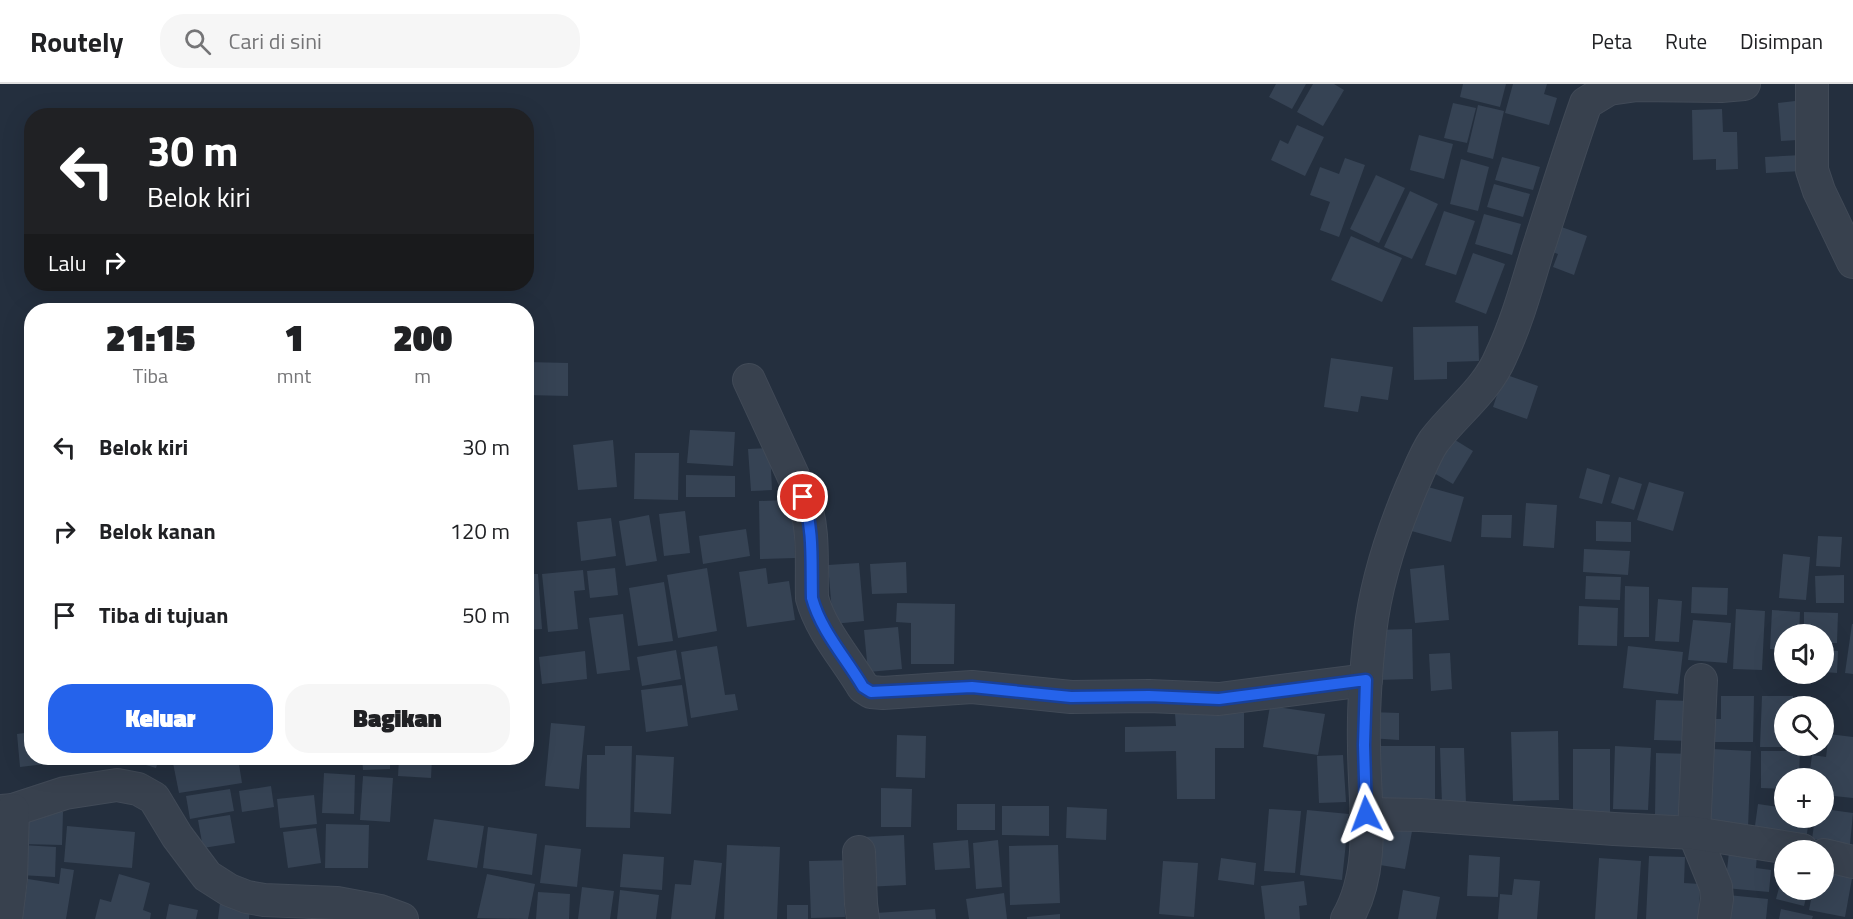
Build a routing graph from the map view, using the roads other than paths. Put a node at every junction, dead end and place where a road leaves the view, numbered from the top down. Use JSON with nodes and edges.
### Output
{"nodes":[{"id":1,"x":1744,"y":84,"type":"edge"},
{"id":2,"x":1812,"y":84,"type":"edge"},
{"id":3,"x":1578,"y":93,"type":"edge"},
{"id":4,"x":1853,"y":261,"type":"edge"},
{"id":5,"x":749,"y":380,"type":"dead end"},
{"id":6,"x":1366,"y":680,"type":"junction"},
{"id":7,"x":1701,"y":680,"type":"dead end"},
{"id":8,"x":6,"y":810,"type":"edge"},
{"id":9,"x":1366,"y":814,"type":"junction"},
{"id":10,"x":1694,"y":832,"type":"junction"},
{"id":11,"x":1774,"y":845,"type":"edge"},
{"id":12,"x":859,"y":852,"type":"dead end"},
{"id":13,"x":1834,"y":857,"type":"edge"},
{"id":14,"x":1853,"y":862,"type":"edge"},
{"id":15,"x":6,"y":919,"type":"edge"},
{"id":16,"x":402,"y":919,"type":"edge"},
{"id":17,"x":863,"y":919,"type":"edge"},
{"id":18,"x":1347,"y":919,"type":"edge"},
{"id":19,"x":1714,"y":919,"type":"edge"}],
"edges":[{"from":1,"to":3,"type":"street"},
{"from":2,"to":4,"type":"street"},
{"from":3,"to":6,"type":"street"},
{"from":5,"to":6,"type":"street"},
{"from":6,"to":9,"type":"street"},
{"from":7,"to":10,"type":"street"},
{"from":8,"to":15,"type":"street"},
{"from":8,"to":16,"type":"street"},
{"from":9,"to":10,"type":"street"},
{"from":9,"to":18,"type":"street"},
{"from":10,"to":11,"type":"street"},
{"from":10,"to":19,"type":"street"},
{"from":12,"to":17,"type":"street"},
{"from":13,"to":14,"type":"street"}]}
